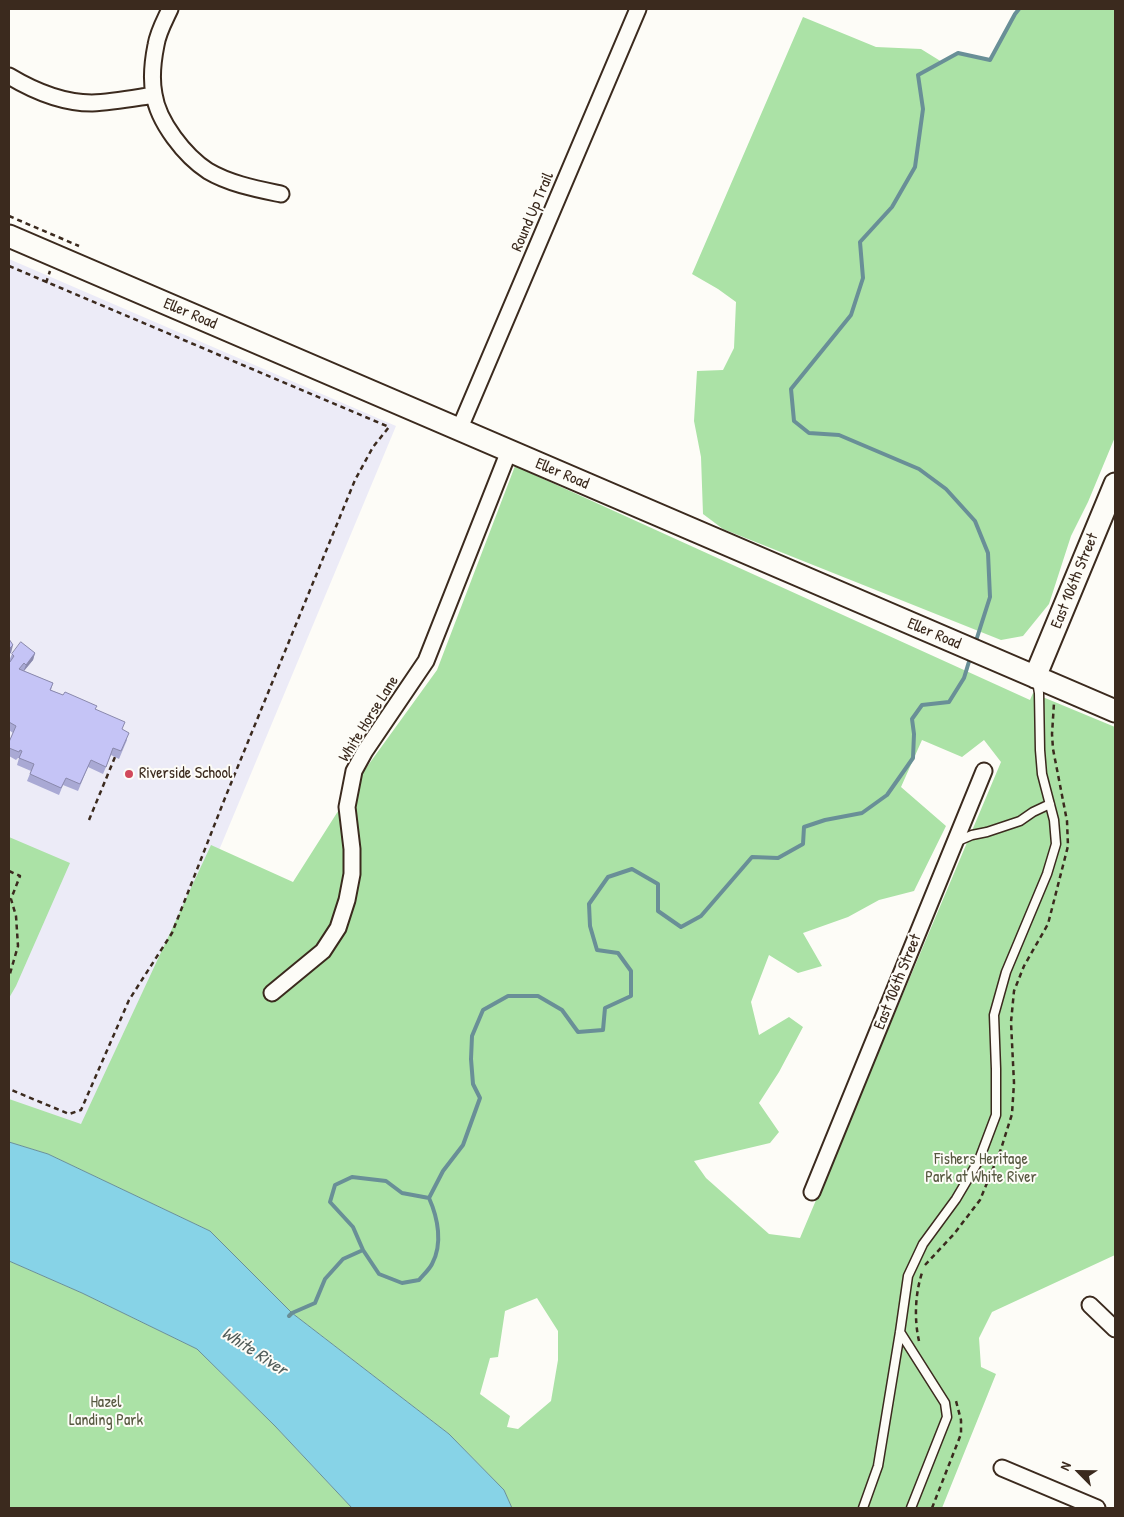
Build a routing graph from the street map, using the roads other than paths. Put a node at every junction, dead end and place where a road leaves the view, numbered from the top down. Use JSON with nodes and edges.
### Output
{"nodes":[{"id":1,"x":170,"y":9,"type":"edge"},
{"id":2,"x":638,"y":9,"type":"edge"},
{"id":3,"x":9,"y":76,"type":"edge"},
{"id":4,"x":154,"y":95,"type":"junction"},
{"id":5,"x":281,"y":194,"type":"dead end"},
{"id":6,"x":9,"y":236,"type":"edge"},
{"id":7,"x":459,"y":430,"type":"junction"},
{"id":8,"x":509,"y":451,"type":"junction"},
{"id":9,"x":1115,"y":484,"type":"edge"},
{"id":10,"x":1035,"y":677,"type":"junction"},
{"id":11,"x":1115,"y":711,"type":"edge"},
{"id":12,"x":984,"y":771,"type":"dead end"},
{"id":13,"x":1050,"y":804,"type":"junction"},
{"id":14,"x":955,"y":843,"type":"junction"},
{"id":15,"x":272,"y":993,"type":"dead end"},
{"id":16,"x":812,"y":1192,"type":"dead end"},
{"id":17,"x":1090,"y":1305,"type":"dead end"},
{"id":18,"x":1115,"y":1329,"type":"edge"},
{"id":19,"x":900,"y":1332,"type":"junction"},
{"id":20,"x":1002,"y":1468,"type":"dead end"},
{"id":21,"x":863,"y":1508,"type":"edge"},
{"id":22,"x":911,"y":1508,"type":"edge"},
{"id":23,"x":1097,"y":1508,"type":"edge"}],
"edges":[{"from":1,"to":4,"type":"street"},
{"from":2,"to":7,"type":"street","name":"Round Up Trail"},
{"from":3,"to":4,"type":"street"},
{"from":4,"to":5,"type":"street"},
{"from":6,"to":7,"type":"street","name":"Eller Road"},
{"from":7,"to":8,"type":"street","name":"Eller Road"},
{"from":8,"to":10,"type":"street","name":"Eller Road"},
{"from":8,"to":15,"type":"street","name":"White Horse Lane"},
{"from":9,"to":10,"type":"street","name":"East 106th Street"},
{"from":10,"to":11,"type":"street","name":"Eller Road"},
{"from":10,"to":13,"type":"lane"},
{"from":12,"to":14,"type":"street","name":"East 106th Street"},
{"from":13,"to":14,"type":"lane"},
{"from":13,"to":19,"type":"lane"},
{"from":14,"to":16,"type":"street","name":"East 106th Street"},
{"from":17,"to":18,"type":"street"},
{"from":19,"to":21,"type":"lane"},
{"from":19,"to":22,"type":"lane"},
{"from":20,"to":23,"type":"street"}]}
